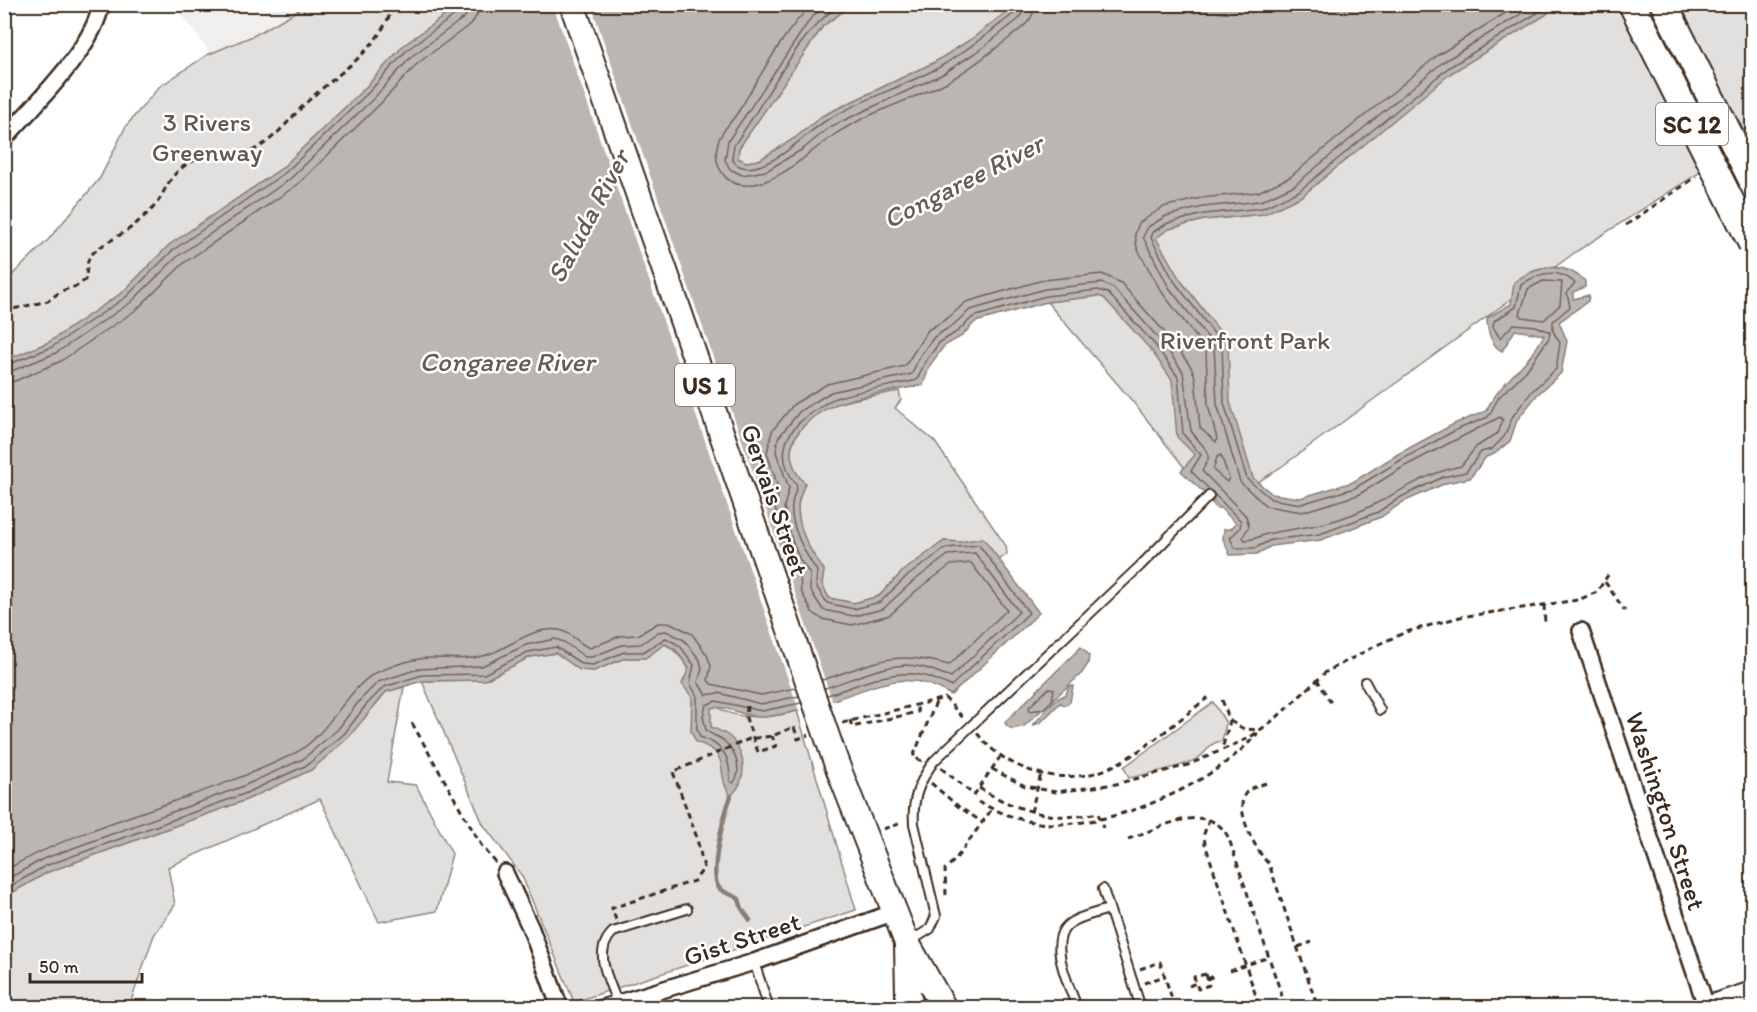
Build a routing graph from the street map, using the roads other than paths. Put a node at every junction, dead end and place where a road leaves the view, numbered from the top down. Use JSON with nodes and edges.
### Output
{"nodes":[{"id":1,"x":572,"y":4,"type":"edge"},
{"id":2,"x":1632,"y":4,"type":"edge"},
{"id":3,"x":1664,"y":4,"type":"edge"},
{"id":4,"x":101,"y":5,"type":"edge"},
{"id":5,"x":4,"y":139,"type":"edge"},
{"id":6,"x":1752,"y":180,"type":"edge"},
{"id":7,"x":1752,"y":244,"type":"edge"},
{"id":8,"x":1209,"y":496,"type":"dead end"},
{"id":9,"x":1581,"y":631,"type":"dead end"},
{"id":10,"x":1365,"y":682,"type":"dead end"},
{"id":11,"x":1380,"y":710,"type":"dead end"},
{"id":12,"x":505,"y":873,"type":"road end"},
{"id":13,"x":1102,"y":889,"type":"dead end"},
{"id":14,"x":687,"y":909,"type":"dead end"},
{"id":15,"x":1109,"y":909,"type":"junction"},
{"id":16,"x":895,"y":912,"type":"junction"},
{"id":17,"x":907,"y":943,"type":"junction"},
{"id":18,"x":754,"y":962,"type":"junction"},
{"id":19,"x":1752,"y":991,"type":"edge"},
{"id":20,"x":617,"y":1002,"type":"junction"},
{"id":21,"x":1140,"y":1006,"type":"edge"},
{"id":22,"x":1703,"y":1007,"type":"edge"},
{"id":23,"x":560,"y":1008,"type":"edge"},
{"id":24,"x":602,"y":1008,"type":"edge"},
{"id":25,"x":769,"y":1008,"type":"edge"},
{"id":26,"x":912,"y":1008,"type":"edge"},
{"id":27,"x":944,"y":1008,"type":"edge"},
{"id":28,"x":1077,"y":1008,"type":"edge"},
{"id":29,"x":1131,"y":1008,"type":"edge"}],
"edges":[{"from":1,"to":16,"type":"main road","name":"Gervais Street","number":"US 1","bridge":true},
{"from":2,"to":7,"type":"highway","number":"SC 12","bridge":true},
{"from":3,"to":6,"type":"highway","number":"SC 12","bridge":true},
{"from":4,"to":5,"type":"street"},
{"from":8,"to":17,"type":"lane"},
{"from":9,"to":22,"type":"street","name":"Washington Street"},
{"from":10,"to":11,"type":"lane"},
{"from":12,"to":23,"type":"street"},
{"from":13,"to":15,"type":"lane"},
{"from":14,"to":20,"type":"lane"},
{"from":15,"to":21,"type":"lane"},
{"from":15,"to":28,"type":"lane"},
{"from":16,"to":17,"type":"main road","name":"Gervais Street","number":"US 1"},
{"from":16,"to":18,"type":"street","name":"Gist Street"},
{"from":17,"to":26,"type":"main road","name":"Gervais Street"},
{"from":17,"to":27,"type":"main road","name":"Gervais Street","number":"US 1"},
{"from":18,"to":20,"type":"street","name":"Gist Street"},
{"from":18,"to":25,"type":"lane"},
{"from":19,"to":22,"type":"street"},
{"from":20,"to":24,"type":"street","name":"Gist Street"},
{"from":21,"to":29,"type":"lane"}]}
